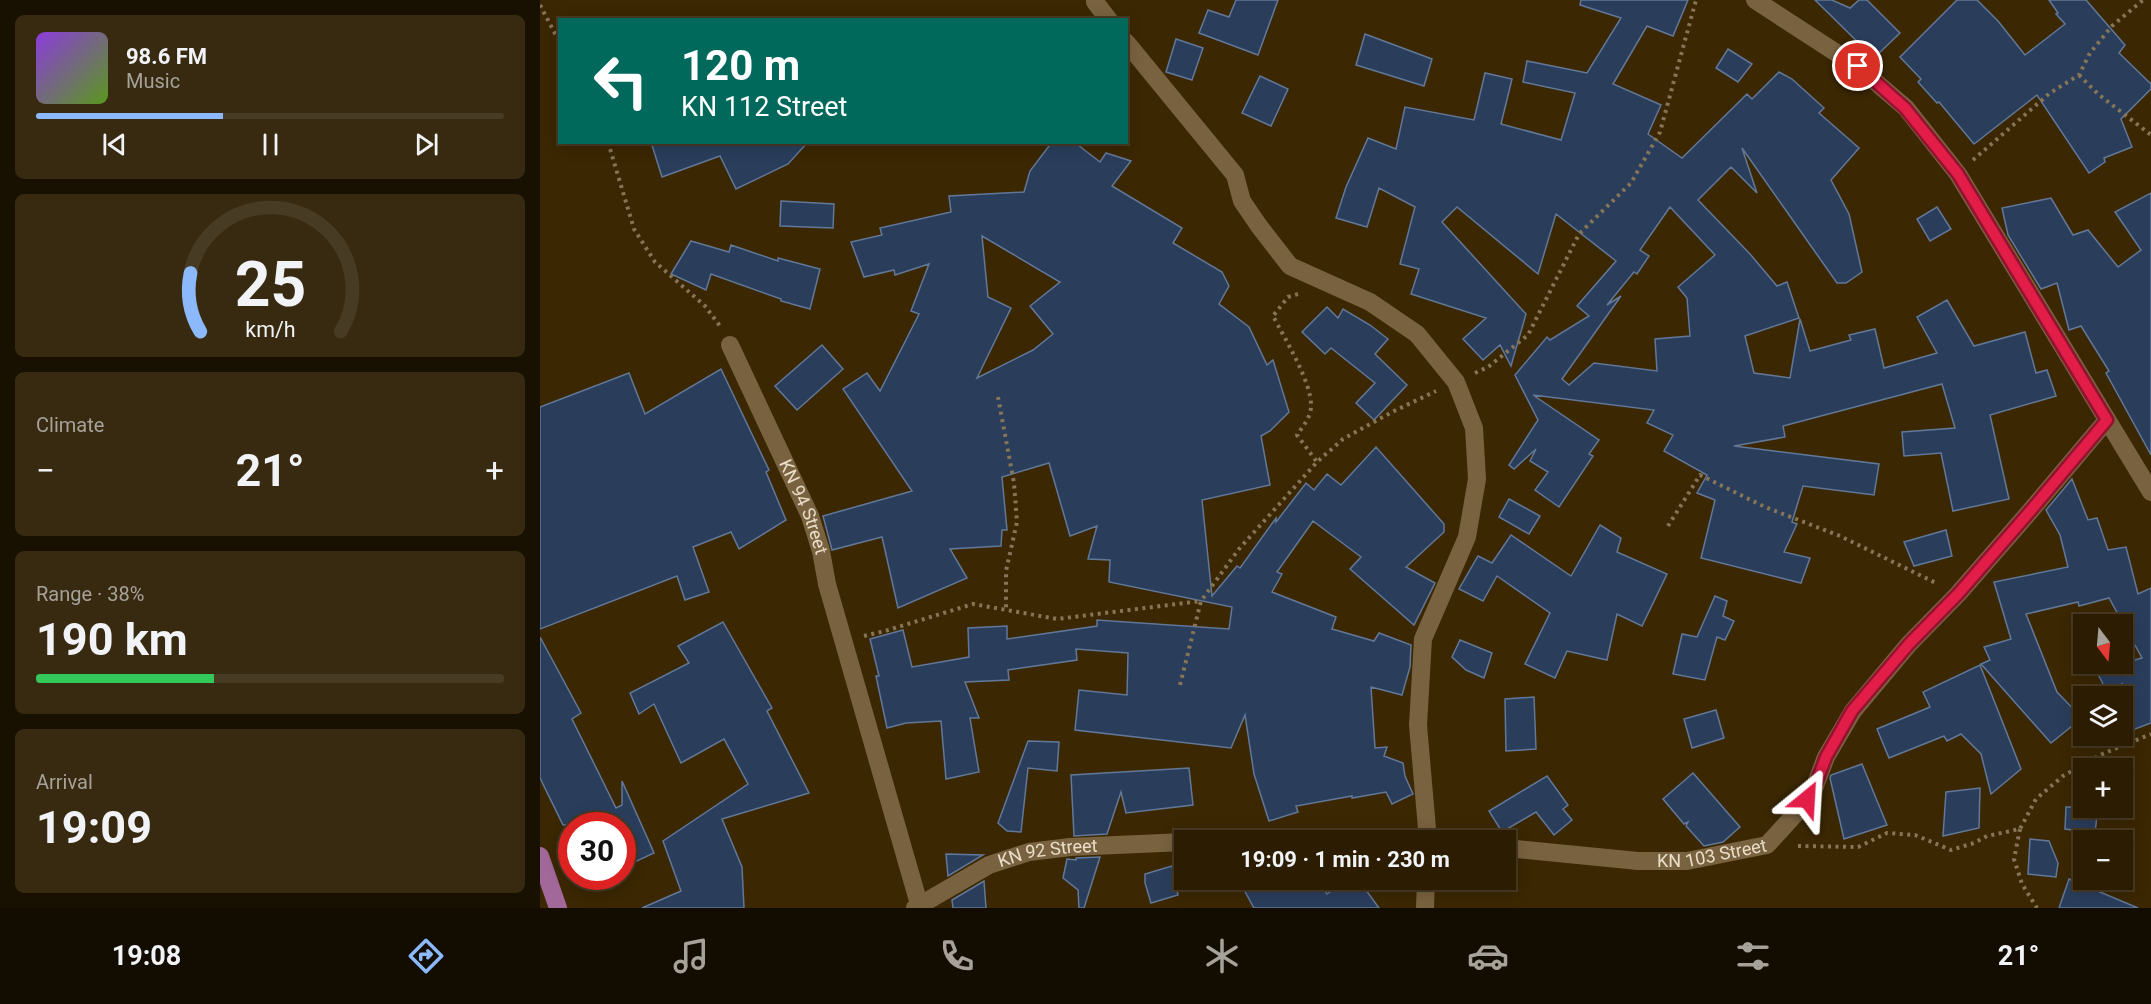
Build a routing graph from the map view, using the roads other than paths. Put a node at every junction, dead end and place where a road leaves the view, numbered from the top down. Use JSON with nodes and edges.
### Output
{"nodes":[{"id":1,"x":1095,"y":0,"type":"edge"},
{"id":2,"x":1755,"y":0,"type":"edge"},
{"id":3,"x":1107,"y":18,"type":"edge"},
{"id":4,"x":1128,"y":44,"type":"edge"},
{"id":5,"x":730,"y":345,"type":"road end"},
{"id":6,"x":2107,"y":420,"type":"junction"},
{"id":7,"x":2151,"y":492,"type":"edge"},
{"id":8,"x":1427,"y":830,"type":"edge"},
{"id":9,"x":1174,"y":843,"type":"edge"},
{"id":10,"x":1516,"y":849,"type":"edge"},
{"id":11,"x":540,"y":856,"type":"edge"},
{"id":12,"x":1426,"y":890,"type":"edge"},
{"id":13,"x":917,"y":906,"type":"edge"},
{"id":14,"x":558,"y":908,"type":"edge"},
{"id":15,"x":1425,"y":908,"type":"edge"}],
"edges":[{"from":1,"to":3,"type":"street"},
{"from":2,"to":6,"type":"street"},
{"from":4,"to":8,"type":"street"},
{"from":5,"to":13,"type":"street","name":"KN 94 Street"},
{"from":6,"to":7,"type":"street"},
{"from":6,"to":10,"type":"street","name":"KN 103 Street"},
{"from":9,"to":13,"type":"street","name":"KN 92 Street"},
{"from":11,"to":14,"type":"main road"},
{"from":12,"to":15,"type":"street"}]}
